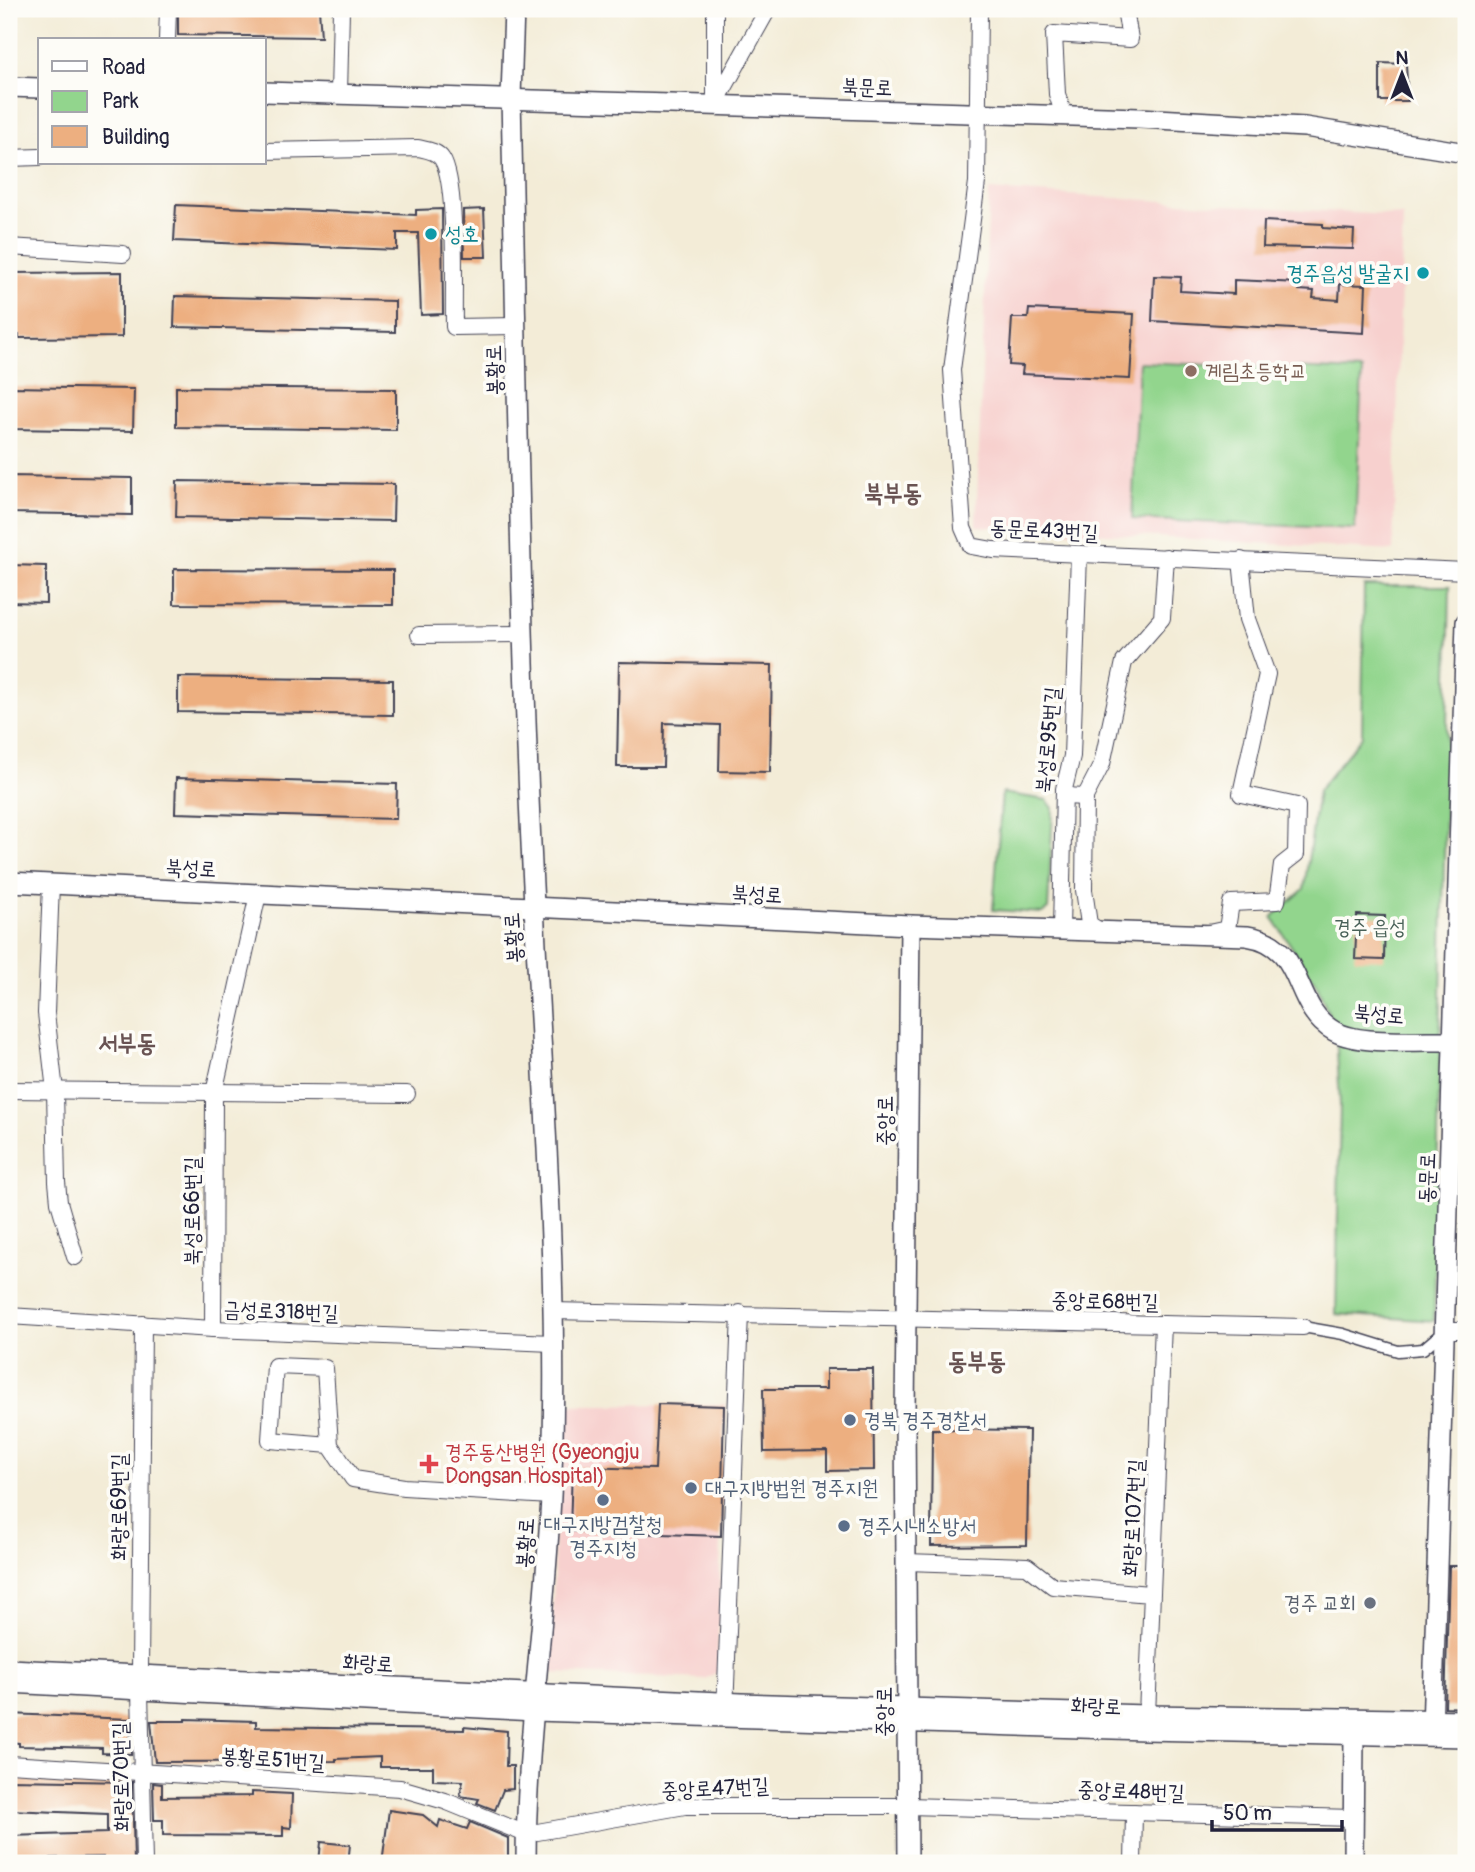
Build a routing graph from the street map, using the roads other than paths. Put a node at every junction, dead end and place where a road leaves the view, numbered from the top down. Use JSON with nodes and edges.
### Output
{"nodes":[{"id":1,"x":167,"y":9,"type":"edge"},
{"id":2,"x":341,"y":9,"type":"edge"},
{"id":3,"x":514,"y":9,"type":"edge"},
{"id":4,"x":715,"y":9,"type":"edge"},
{"id":5,"x":768,"y":9,"type":"edge"},
{"id":6,"x":979,"y":9,"type":"edge"},
{"id":7,"x":1125,"y":9,"type":"edge"},
{"id":8,"x":167,"y":38,"type":"edge"},
{"id":9,"x":9,"y":87,"type":"edge"},
{"id":10,"x":38,"y":88,"type":"edge"},
{"id":11,"x":266,"y":92,"type":"edge"},
{"id":12,"x":339,"y":94,"type":"junction"},
{"id":13,"x":512,"y":97,"type":"junction"},
{"id":14,"x":715,"y":104,"type":"junction"},
{"id":15,"x":979,"y":113,"type":"junction"},
{"id":16,"x":1063,"y":116,"type":"junction"},
{"id":17,"x":266,"y":152,"type":"edge"},
{"id":18,"x":1466,"y":153,"type":"edge"},
{"id":19,"x":38,"y":157,"type":"edge"},
{"id":20,"x":9,"y":158,"type":"edge"},
{"id":21,"x":9,"y":247,"type":"edge"},
{"id":22,"x":123,"y":254,"type":"dead end"},
{"id":23,"x":516,"y":326,"type":"junction"},
{"id":24,"x":1079,"y":554,"type":"junction"},
{"id":25,"x":1166,"y":557,"type":"junction"},
{"id":26,"x":1241,"y":560,"type":"junction"},
{"id":27,"x":1466,"y":571,"type":"edge"},
{"id":28,"x":1466,"y":622,"type":"edge"},
{"id":29,"x":524,"y":634,"type":"junction"},
{"id":30,"x":419,"y":635,"type":"dead end"},
{"id":31,"x":1464,"y":756,"type":"edge"},
{"id":32,"x":1063,"y":796,"type":"junction"},
{"id":33,"x":1085,"y":797,"type":"junction"},
{"id":34,"x":9,"y":882,"type":"edge"},
{"id":35,"x":51,"y":884,"type":"junction"},
{"id":36,"x":258,"y":894,"type":"junction"},
{"id":37,"x":534,"y":906,"type":"junction"},
{"id":38,"x":909,"y":925,"type":"junction"},
{"id":39,"x":1061,"y":930,"type":"junction"},
{"id":40,"x":1100,"y":931,"type":"junction"},
{"id":41,"x":1204,"y":934,"type":"junction"},
{"id":42,"x":1461,"y":952,"type":"edge"},
{"id":43,"x":1454,"y":1041,"type":"junction"},
{"id":44,"x":9,"y":1090,"type":"edge"},
{"id":45,"x":55,"y":1091,"type":"junction"},
{"id":46,"x":214,"y":1093,"type":"junction"},
{"id":47,"x":407,"y":1094,"type":"dead end"},
{"id":48,"x":1459,"y":1130,"type":"edge"},
{"id":49,"x":75,"y":1257,"type":"dead end"},
{"id":50,"x":552,"y":1311,"type":"junction"},
{"id":51,"x":740,"y":1313,"type":"junction"},
{"id":52,"x":9,"y":1316,"type":"edge"},
{"id":53,"x":906,"y":1317,"type":"junction"},
{"id":54,"x":143,"y":1324,"type":"junction"},
{"id":55,"x":1163,"y":1324,"type":"junction"},
{"id":56,"x":1303,"y":1327,"type":"joint"},
{"id":57,"x":213,"y":1329,"type":"junction"},
{"id":58,"x":1445,"y":1330,"type":"junction"},
{"id":59,"x":1466,"y":1330,"type":"edge"},
{"id":60,"x":552,"y":1343,"type":"junction"},
{"id":61,"x":330,"y":1445,"type":"junction"},
{"id":62,"x":551,"y":1496,"type":"junction"},
{"id":63,"x":906,"y":1562,"type":"junction"},
{"id":64,"x":1150,"y":1594,"type":"junction"},
{"id":65,"x":9,"y":1669,"type":"edge"},
{"id":66,"x":141,"y":1682,"type":"junction"},
{"id":67,"x":9,"y":1683,"type":"edge"},
{"id":68,"x":536,"y":1703,"type":"junction"},
{"id":69,"x":725,"y":1710,"type":"junction"},
{"id":70,"x":1147,"y":1715,"type":"junction"},
{"id":71,"x":907,"y":1716,"type":"junction"},
{"id":72,"x":1466,"y":1720,"type":"edge"},
{"id":73,"x":1432,"y":1727,"type":"junction"},
{"id":74,"x":1354,"y":1734,"type":"junction"},
{"id":75,"x":1466,"y":1737,"type":"edge"},
{"id":76,"x":9,"y":1764,"type":"edge"},
{"id":77,"x":144,"y":1772,"type":"junction"},
{"id":78,"x":908,"y":1806,"type":"junction"},
{"id":79,"x":1134,"y":1812,"type":"junction"},
{"id":80,"x":1353,"y":1818,"type":"junction"},
{"id":81,"x":526,"y":1834,"type":"junction"},
{"id":82,"x":144,"y":1863,"type":"edge"},
{"id":83,"x":526,"y":1863,"type":"edge"},
{"id":84,"x":908,"y":1863,"type":"edge"},
{"id":85,"x":1133,"y":1863,"type":"edge"},
{"id":86,"x":1353,"y":1863,"type":"edge"}],
"edges":[{"from":1,"to":8,"type":"street"},
{"from":2,"to":12,"type":"street"},
{"from":3,"to":13,"type":"street","name":"봉황로"},
{"from":4,"to":14,"type":"street"},
{"from":5,"to":14,"type":"street"},
{"from":6,"to":15,"type":"street"},
{"from":7,"to":16,"type":"street"},
{"from":9,"to":10,"type":"street"},
{"from":11,"to":12,"type":"street","name":"북문로"},
{"from":12,"to":13,"type":"street","name":"북문로"},
{"from":13,"to":14,"type":"street","name":"북문로"},
{"from":13,"to":23,"type":"street","name":"봉황로"},
{"from":14,"to":15,"type":"street","name":"북문로"},
{"from":15,"to":16,"type":"street","name":"북문로"},
{"from":15,"to":24,"type":"street","name":"동문로43번길"},
{"from":16,"to":18,"type":"street","name":"북문로"},
{"from":17,"to":23,"type":"street"},
{"from":19,"to":20,"type":"street"},
{"from":21,"to":22,"type":"street"},
{"from":23,"to":29,"type":"street","name":"봉황로"},
{"from":24,"to":25,"type":"street","name":"동문로43번길"},
{"from":24,"to":32,"type":"street","name":"북성로95번길"},
{"from":25,"to":26,"type":"street","name":"동문로43번길"},
{"from":25,"to":33,"type":"street"},
{"from":26,"to":27,"type":"street","name":"동문로43번길"},
{"from":26,"to":41,"type":"street"},
{"from":28,"to":31,"type":"street","name":"동문로"},
{"from":29,"to":30,"type":"street"},
{"from":29,"to":37,"type":"street","name":"봉황로"},
{"from":31,"to":42,"type":"street","name":"동문로"},
{"from":32,"to":33,"type":"street"},
{"from":32,"to":39,"type":"street","name":"북성로95번길"},
{"from":33,"to":40,"type":"street"},
{"from":34,"to":35,"type":"street","name":"북성로"},
{"from":35,"to":36,"type":"street","name":"북성로"},
{"from":35,"to":45,"type":"street"},
{"from":36,"to":37,"type":"street","name":"북성로"},
{"from":36,"to":46,"type":"street","name":"북성로66번길"},
{"from":37,"to":38,"type":"street","name":"북성로"},
{"from":37,"to":50,"type":"street","name":"봉황로"},
{"from":38,"to":39,"type":"street","name":"북성로"},
{"from":38,"to":53,"type":"street","name":"중앙로"},
{"from":39,"to":40,"type":"street","name":"북성로"},
{"from":40,"to":41,"type":"street","name":"북성로"},
{"from":41,"to":43,"type":"street","name":"북성로"},
{"from":42,"to":43,"type":"street","name":"동문로"},
{"from":43,"to":48,"type":"street","name":"동문로"},
{"from":44,"to":45,"type":"street"},
{"from":45,"to":46,"type":"street"},
{"from":45,"to":49,"type":"street"},
{"from":46,"to":47,"type":"street"},
{"from":46,"to":57,"type":"street","name":"북성로66번길"},
{"from":48,"to":58,"type":"street","name":"동문로"},
{"from":50,"to":51,"type":"street"},
{"from":50,"to":60,"type":"street","name":"봉황로"},
{"from":51,"to":53,"type":"street"},
{"from":51,"to":69,"type":"street"},
{"from":52,"to":54,"type":"street","name":"금성로318번길"},
{"from":53,"to":55,"type":"street","name":"중앙로68번길"},
{"from":53,"to":63,"type":"street","name":"중앙로"},
{"from":54,"to":57,"type":"street","name":"금성로318번길"},
{"from":54,"to":66,"type":"street","name":"화랑로69번길"},
{"from":55,"to":56,"type":"street","name":"중앙로68번길"},
{"from":55,"to":64,"type":"street","name":"화랑로107번길"},
{"from":56,"to":58,"type":"street"},
{"from":57,"to":60,"type":"street","name":"금성로318번길"},
{"from":58,"to":59,"type":"street"},
{"from":58,"to":73,"type":"street","name":"동문로"},
{"from":60,"to":62,"type":"street","name":"봉황로"},
{"from":61,"to":61,"type":"street"},
{"from":61,"to":62,"type":"street"},
{"from":62,"to":68,"type":"street","name":"봉황로"},
{"from":63,"to":64,"type":"street"},
{"from":63,"to":71,"type":"street","name":"중앙로"},
{"from":64,"to":70,"type":"street","name":"화랑로107번길"},
{"from":65,"to":66,"type":"street","name":"화랑로"},
{"from":66,"to":67,"type":"street","name":"화랑로"},
{"from":66,"to":68,"type":"street","name":"화랑로"},
{"from":66,"to":77,"type":"street","name":"화랑로70번길"},
{"from":68,"to":69,"type":"street","name":"화랑로"},
{"from":68,"to":81,"type":"street","name":"봉황로"},
{"from":69,"to":71,"type":"street","name":"화랑로"},
{"from":70,"to":71,"type":"street","name":"화랑로"},
{"from":70,"to":73,"type":"street","name":"화랑로"},
{"from":71,"to":74,"type":"street","name":"화랑로"},
{"from":71,"to":78,"type":"street","name":"중앙로"},
{"from":72,"to":73,"type":"street","name":"화랑로"},
{"from":73,"to":74,"type":"street","name":"화랑로"},
{"from":73,"to":75,"type":"street","name":"화랑로"},
{"from":74,"to":80,"type":"street"},
{"from":76,"to":77,"type":"street","name":"봉황로51번길"},
{"from":77,"to":81,"type":"street","name":"봉황로51번길"},
{"from":77,"to":82,"type":"street","name":"화랑로70번길"},
{"from":78,"to":79,"type":"street","name":"중앙로48번길"},
{"from":78,"to":81,"type":"street","name":"중앙로47번길"},
{"from":78,"to":84,"type":"street","name":"중앙로"},
{"from":79,"to":80,"type":"street","name":"중앙로48번길"},
{"from":79,"to":85,"type":"street"},
{"from":80,"to":86,"type":"street"},
{"from":81,"to":83,"type":"street","name":"봉황로"}]}
